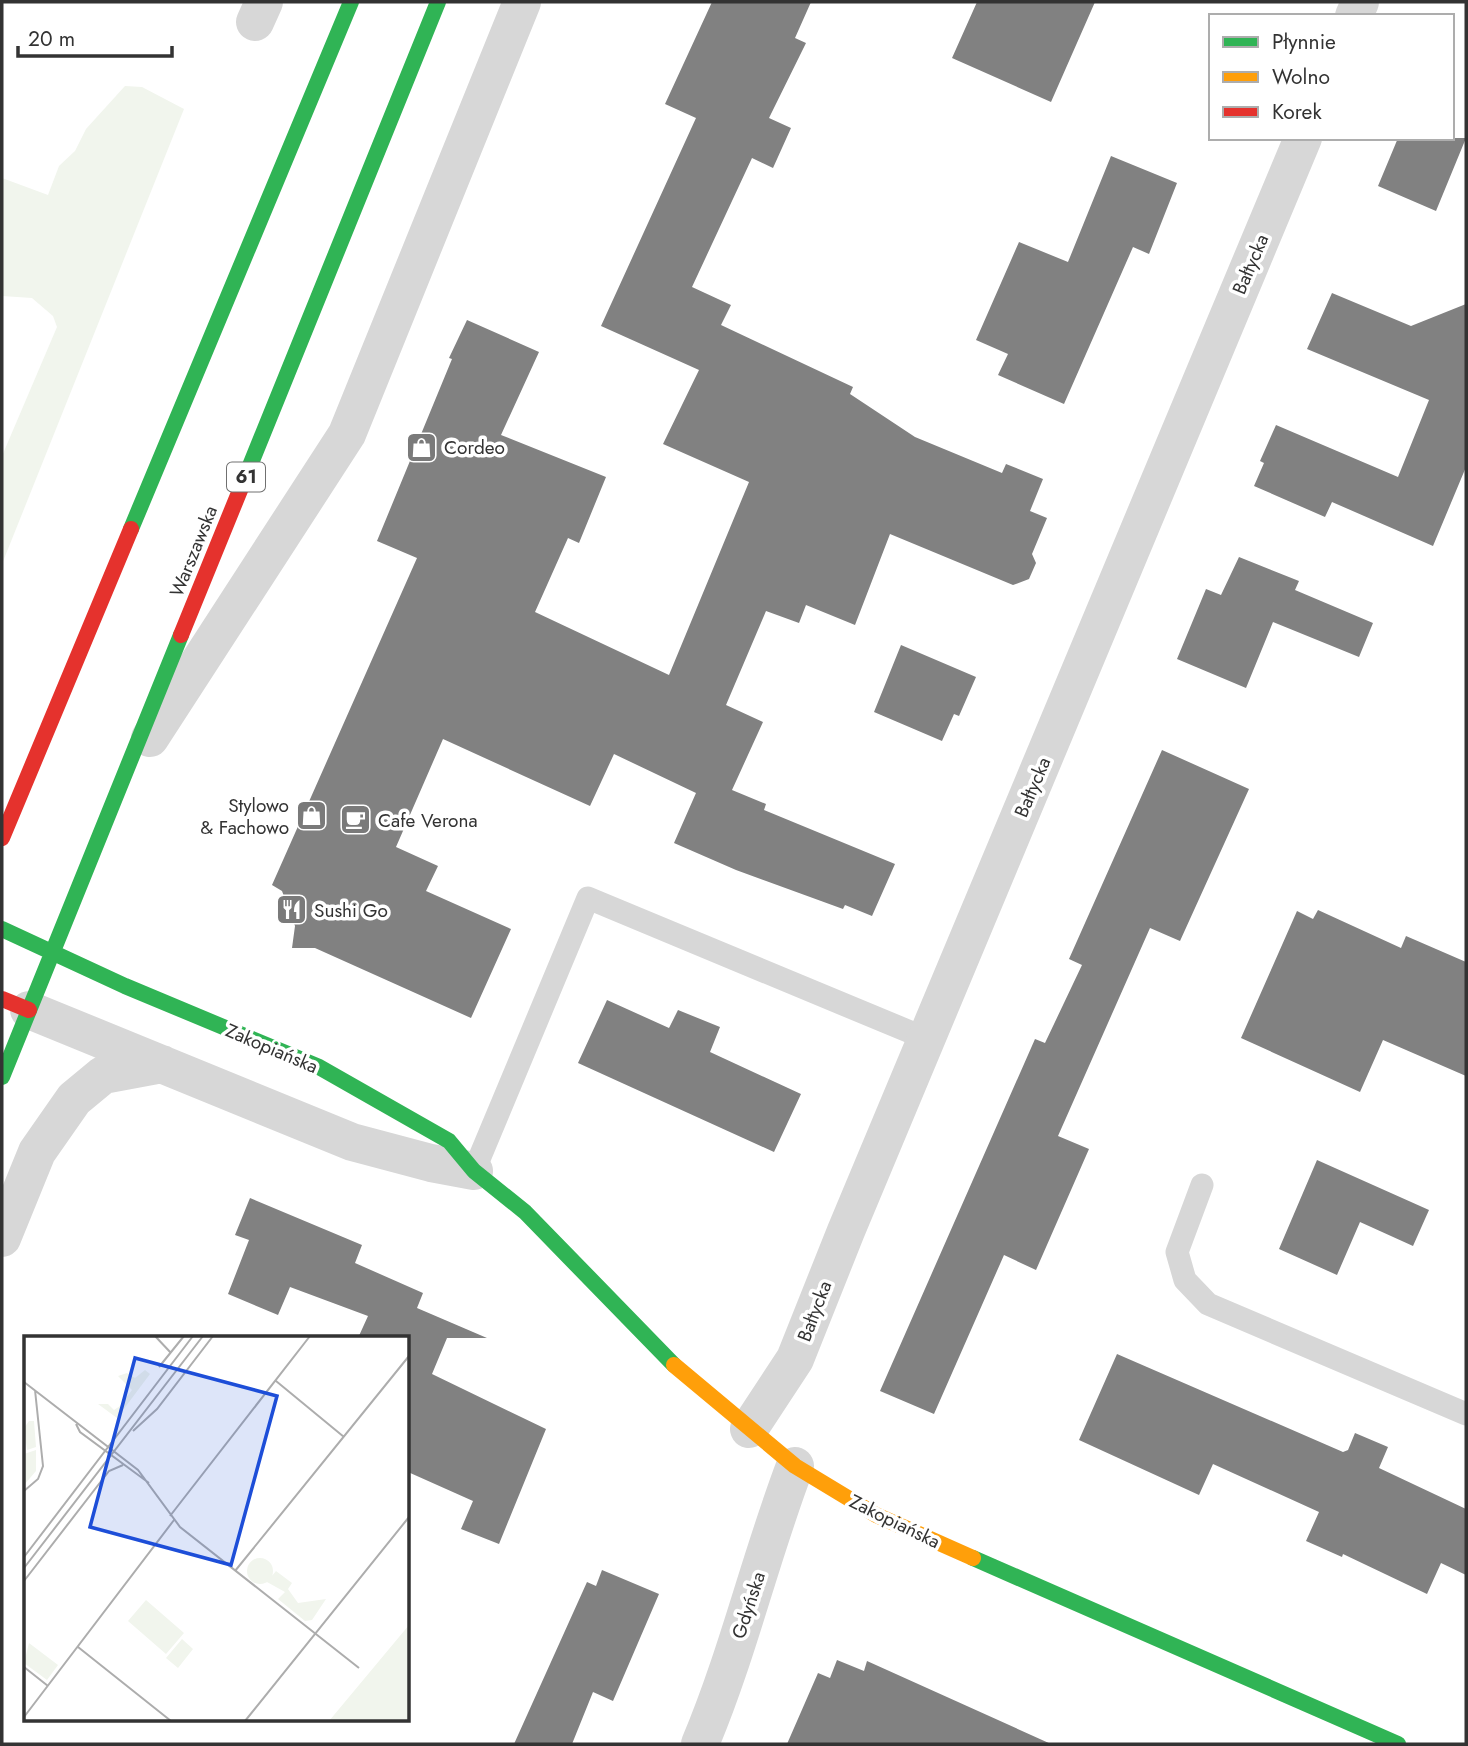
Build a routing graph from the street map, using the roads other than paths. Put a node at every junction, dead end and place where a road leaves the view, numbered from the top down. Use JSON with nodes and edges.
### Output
{"nodes":[{"id":1,"x":351,"y":2,"type":"edge"},
{"id":2,"x":438,"y":2,"type":"edge"},
{"id":3,"x":523,"y":2,"type":"edge"},
{"id":4,"x":1302,"y":140,"type":"edge"},
{"id":5,"x":124,"y":778,"type":"junction"},
{"id":6,"x":2,"y":838,"type":"edge"},
{"id":7,"x":2,"y":929,"type":"edge"},
{"id":8,"x":53,"y":953,"type":"junction"},
{"id":9,"x":16,"y":1005,"type":"edge"},
{"id":10,"x":927,"y":1039,"type":"junction"},
{"id":11,"x":162,"y":1065,"type":"junction"},
{"id":12,"x":2,"y":1077,"type":"edge"},
{"id":13,"x":474,"y":1171,"type":"junction"},
{"id":14,"x":1202,"y":1185,"type":"dead end"},
{"id":15,"x":2,"y":1238,"type":"edge"},
{"id":16,"x":1466,"y":1414,"type":"edge"},
{"id":17,"x":749,"y":1429,"type":"junction"},
{"id":18,"x":794,"y":1466,"type":"junction"},
{"id":19,"x":700,"y":1744,"type":"edge"},
{"id":20,"x":1398,"y":1744,"type":"edge"}],
"edges":[{"from":1,"to":6,"type":"main road"},
{"from":2,"to":5,"type":"main road","name":"Warszawska","number":"61"},
{"from":3,"to":5,"type":"street"},
{"from":4,"to":10,"type":"street","name":"Bałtycka"},
{"from":5,"to":8,"type":"main road","name":"Warszawska","number":"61"},
{"from":7,"to":8,"type":"main road","name":"Zakopiańska"},
{"from":8,"to":9,"type":"main road","name":"Warszawska","number":"61"},
{"from":8,"to":13,"type":"main road","name":"Zakopiańska"},
{"from":9,"to":11,"type":"street","name":"Zakopiańska"},
{"from":9,"to":12,"type":"main road","name":"Warszawska","number":"61"},
{"from":10,"to":13,"type":"lane"},
{"from":10,"to":17,"type":"street","name":"Bałtycka"},
{"from":11,"to":13,"type":"street","name":"Zakopiańska"},
{"from":11,"to":15,"type":"street"},
{"from":13,"to":17,"type":"main road","name":"Zakopiańska"},
{"from":14,"to":16,"type":"lane"},
{"from":17,"to":18,"type":"main road","name":"Zakopiańska"},
{"from":18,"to":19,"type":"street","name":"Gdyńska"},
{"from":18,"to":20,"type":"main road","name":"Zakopiańska"}]}
